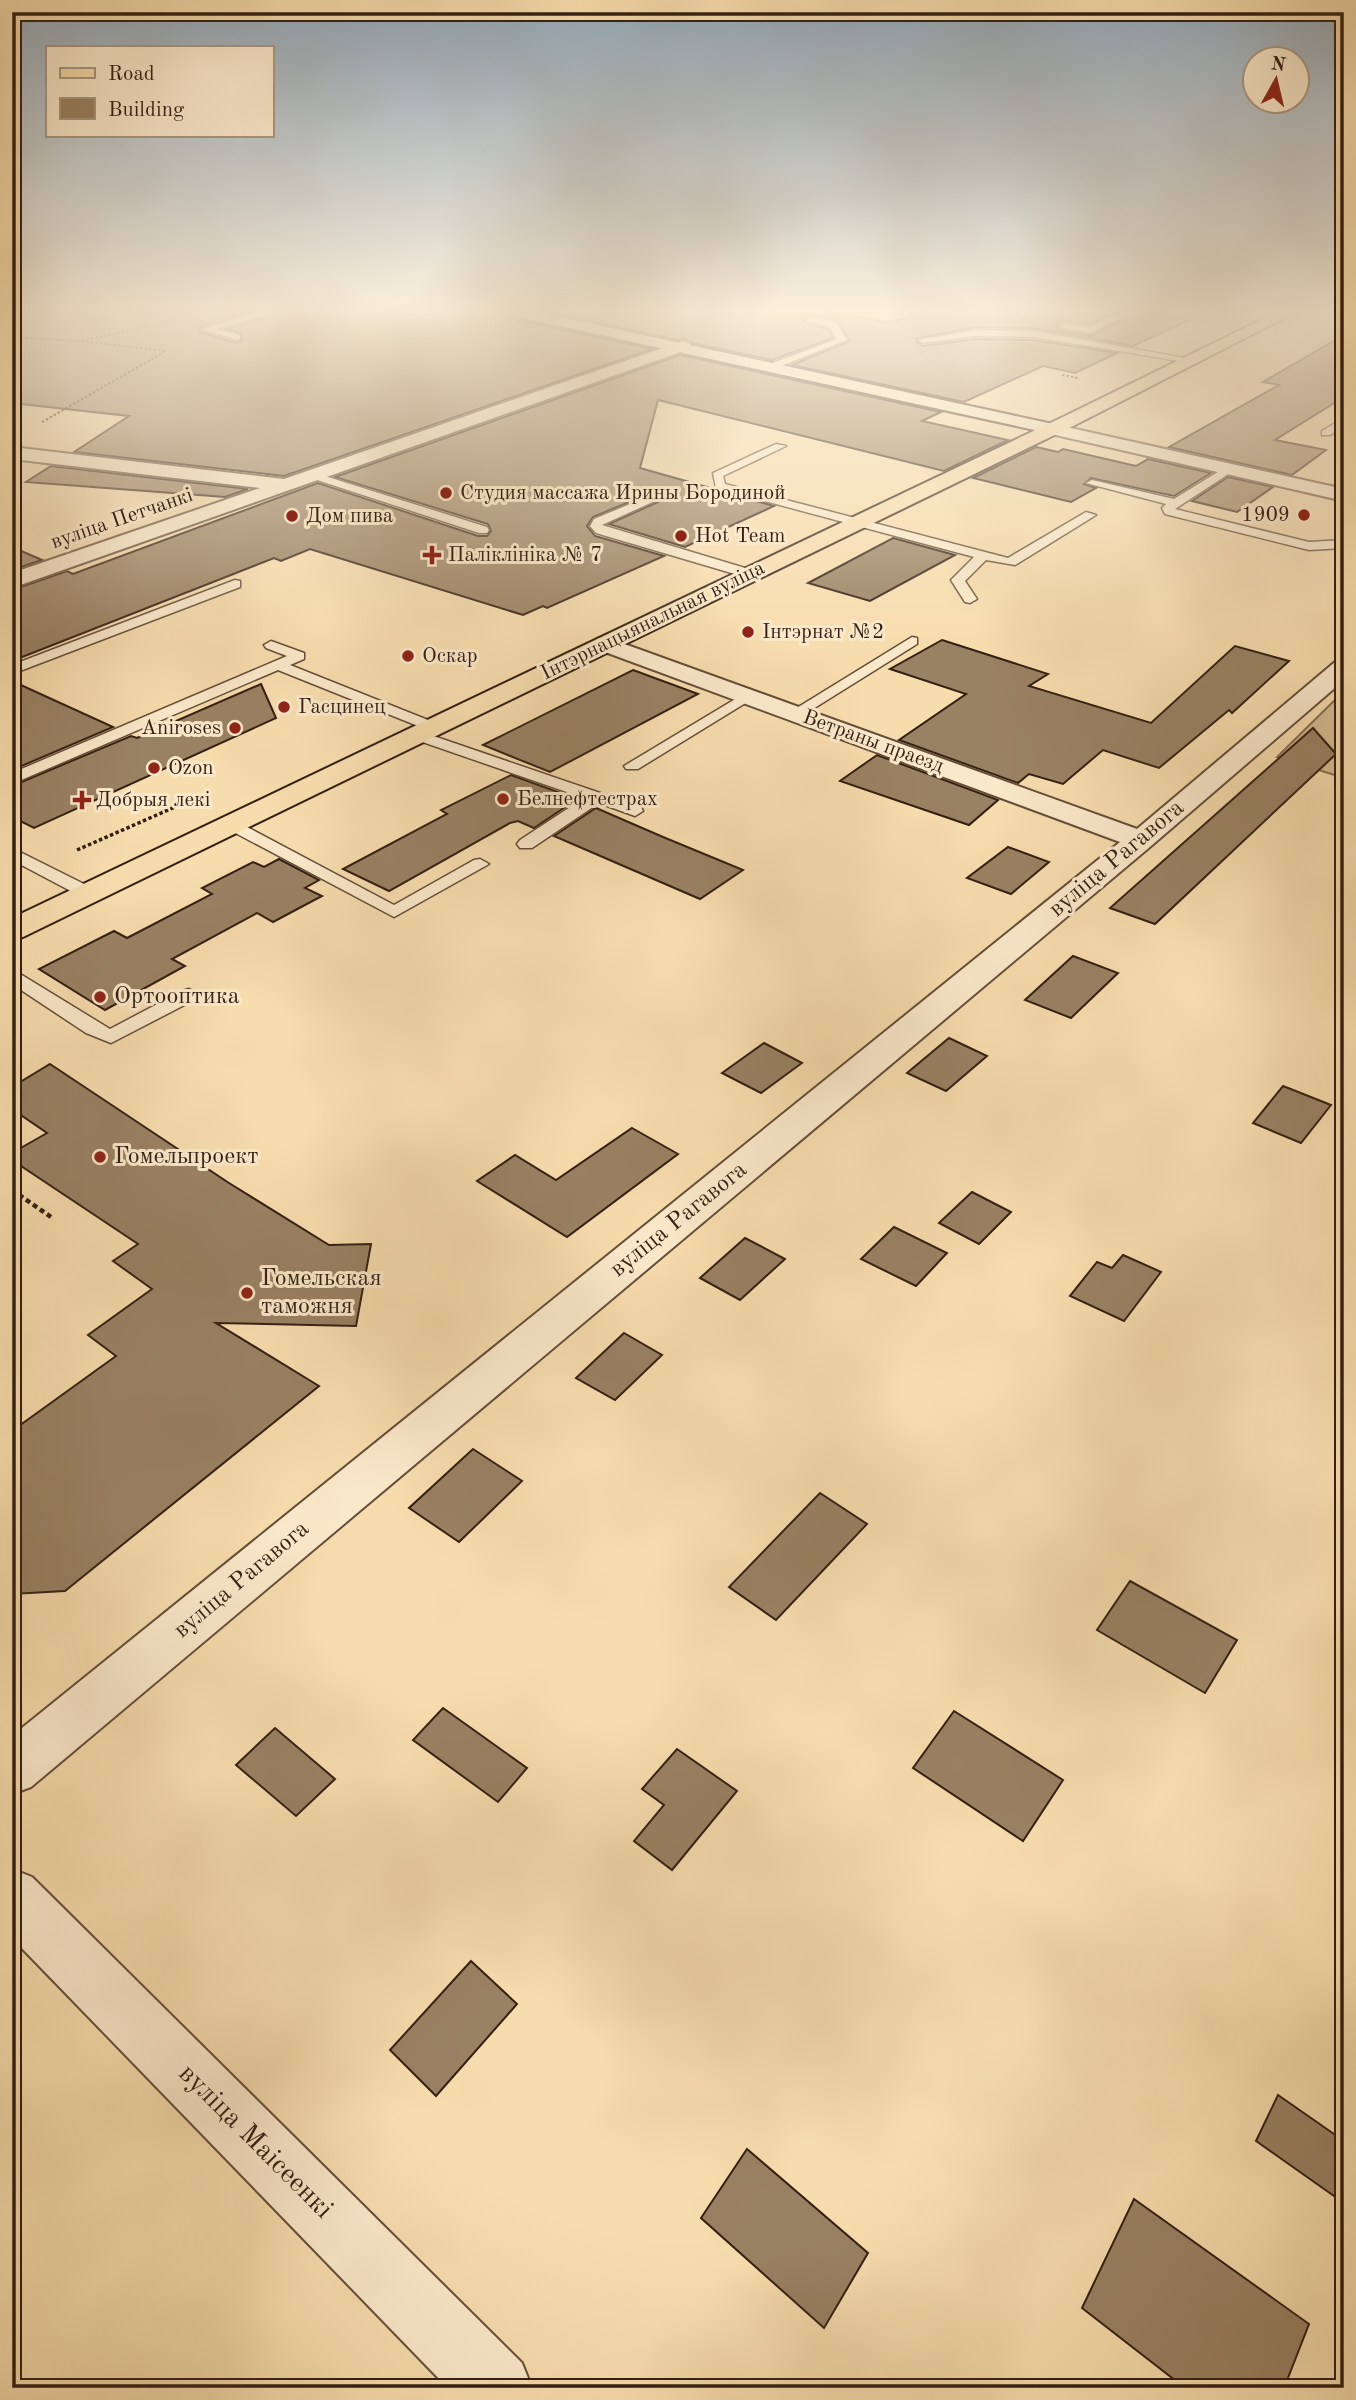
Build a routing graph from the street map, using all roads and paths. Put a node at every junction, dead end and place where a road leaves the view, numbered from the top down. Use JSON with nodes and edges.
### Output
{"nodes":[{"id":1,"x":43,"y":422,"type":"edge"},
{"id":2,"x":468,"y":422,"type":"edge"},
{"id":3,"x":1022,"y":422,"type":"edge"},
{"id":4,"x":1067,"y":422,"type":"edge"},
{"id":5,"x":1342,"y":422,"type":"edge"},
{"id":6,"x":36,"y":426,"type":"dead end"},
{"id":7,"x":1053,"y":429,"type":"junction"},
{"id":8,"x":1326,"y":433,"type":"dead end"},
{"id":9,"x":780,"y":446,"type":"dead end"},
{"id":10,"x":12,"y":453,"type":"edge"},
{"id":11,"x":1230,"y":468,"type":"junction"},
{"id":12,"x":315,"y":476,"type":"junction"},
{"id":13,"x":1092,"y":484,"type":"dead end"},
{"id":14,"x":288,"y":486,"type":"junction"},
{"id":15,"x":1344,"y":495,"type":"edge"},
{"id":16,"x":651,"y":500,"type":"dead end"},
{"id":17,"x":1176,"y":503,"type":"junction"},
{"id":18,"x":1090,"y":515,"type":"dead end"},
{"id":19,"x":860,"y":521,"type":"junction"},
{"id":20,"x":482,"y":530,"type":"dead end"},
{"id":21,"x":1344,"y":544,"type":"edge"},
{"id":22,"x":983,"y":555,"type":"junction"},
{"id":23,"x":750,"y":575,"type":"junction"},
{"id":24,"x":12,"y":581,"type":"edge"},
{"id":25,"x":234,"y":584,"type":"dead end"},
{"id":26,"x":970,"y":599,"type":"dead end"},
{"id":27,"x":912,"y":641,"type":"dead end"},
{"id":28,"x":605,"y":644,"type":"junction"},
{"id":29,"x":271,"y":645,"type":"dead end"},
{"id":30,"x":278,"y":665,"type":"junction"},
{"id":31,"x":1344,"y":667,"type":"edge"},
{"id":32,"x":12,"y":670,"type":"edge"},
{"id":33,"x":747,"y":696,"type":"junction"},
{"id":34,"x":795,"y":714,"type":"junction"},
{"id":35,"x":425,"y":731,"type":"junction"},
{"id":36,"x":632,"y":766,"type":"dead end"},
{"id":37,"x":12,"y":779,"type":"edge"},
{"id":38,"x":597,"y":797,"type":"junction"},
{"id":39,"x":178,"y":806,"type":"dead end"},
{"id":40,"x":635,"y":811,"type":"dead end"},
{"id":41,"x":232,"y":824,"type":"junction"},
{"id":42,"x":1141,"y":840,"type":"junction"},
{"id":43,"x":526,"y":844,"type":"dead end"},
{"id":44,"x":12,"y":853,"type":"edge"},
{"id":45,"x":480,"y":864,"type":"dead end"},
{"id":46,"x":38,"y":867,"type":"junction"},
{"id":47,"x":88,"y":893,"type":"junction"},
{"id":48,"x":12,"y":930,"type":"edge"},
{"id":49,"x":12,"y":975,"type":"edge"},
{"id":50,"x":190,"y":995,"type":"dead end"},
{"id":51,"x":12,"y":1190,"type":"edge"},
{"id":52,"x":51,"y":1217,"type":"dead end"},
{"id":53,"x":12,"y":1769,"type":"edge"},
{"id":54,"x":12,"y":1897,"type":"edge"},
{"id":55,"x":497,"y":2388,"type":"edge"}],
"edges":[{"from":1,"to":6,"type":"path"},
{"from":2,"to":12,"type":"street","name":"вуліца Петчанкі"},
{"from":3,"to":7,"type":"street"},
{"from":4,"to":7,"type":"main road","name":"Інтэрнацыянальная вуліца"},
{"from":5,"to":8,"type":"lane"},
{"from":7,"to":11,"type":"street"},
{"from":7,"to":19,"type":"main road","name":"Інтэрнацыянальная вуліца"},
{"from":9,"to":19,"type":"lane"},
{"from":10,"to":14,"type":"street"},
{"from":11,"to":15,"type":"street"},
{"from":11,"to":17,"type":"lane"},
{"from":12,"to":14,"type":"street","name":"вуліца Петчанкі"},
{"from":12,"to":20,"type":"lane"},
{"from":13,"to":17,"type":"lane"},
{"from":14,"to":24,"type":"street","name":"вуліца Петчанкі"},
{"from":16,"to":23,"type":"lane"},
{"from":17,"to":21,"type":"lane"},
{"from":18,"to":22,"type":"lane"},
{"from":19,"to":22,"type":"lane"},
{"from":19,"to":23,"type":"main road","name":"Інтэрнацыянальная вуліца"},
{"from":22,"to":26,"type":"lane"},
{"from":23,"to":28,"type":"main road","name":"Інтэрнацыянальная вуліца"},
{"from":25,"to":32,"type":"lane"},
{"from":27,"to":34,"type":"lane"},
{"from":28,"to":33,"type":"street","name":"Ветраны праезд"},
{"from":28,"to":35,"type":"main road","name":"Інтэрнацыянальная вуліца"},
{"from":29,"to":30,"type":"lane"},
{"from":30,"to":35,"type":"lane"},
{"from":30,"to":37,"type":"lane"},
{"from":31,"to":42,"type":"street","name":"вуліца Рагавога"},
{"from":33,"to":34,"type":"street","name":"Ветраны праезд"},
{"from":33,"to":36,"type":"lane"},
{"from":34,"to":42,"type":"street","name":"Ветраны праезд"},
{"from":35,"to":38,"type":"lane"},
{"from":35,"to":41,"type":"main road","name":"Інтэрнацыянальная вуліца"},
{"from":38,"to":40,"type":"lane"},
{"from":38,"to":43,"type":"lane"},
{"from":39,"to":46,"type":"path"},
{"from":41,"to":45,"type":"lane"},
{"from":41,"to":47,"type":"main road","name":"Інтэрнацыянальная вуліца"},
{"from":42,"to":53,"type":"street","name":"вуліца Рагавога"},
{"from":44,"to":46,"type":"lane"},
{"from":46,"to":47,"type":"lane"},
{"from":47,"to":48,"type":"main road","name":"Інтэрнацыянальная вуліца"},
{"from":49,"to":50,"type":"lane"},
{"from":51,"to":52,"type":"path"},
{"from":54,"to":55,"type":"street","name":"вуліца Маісеенкі"}]}
